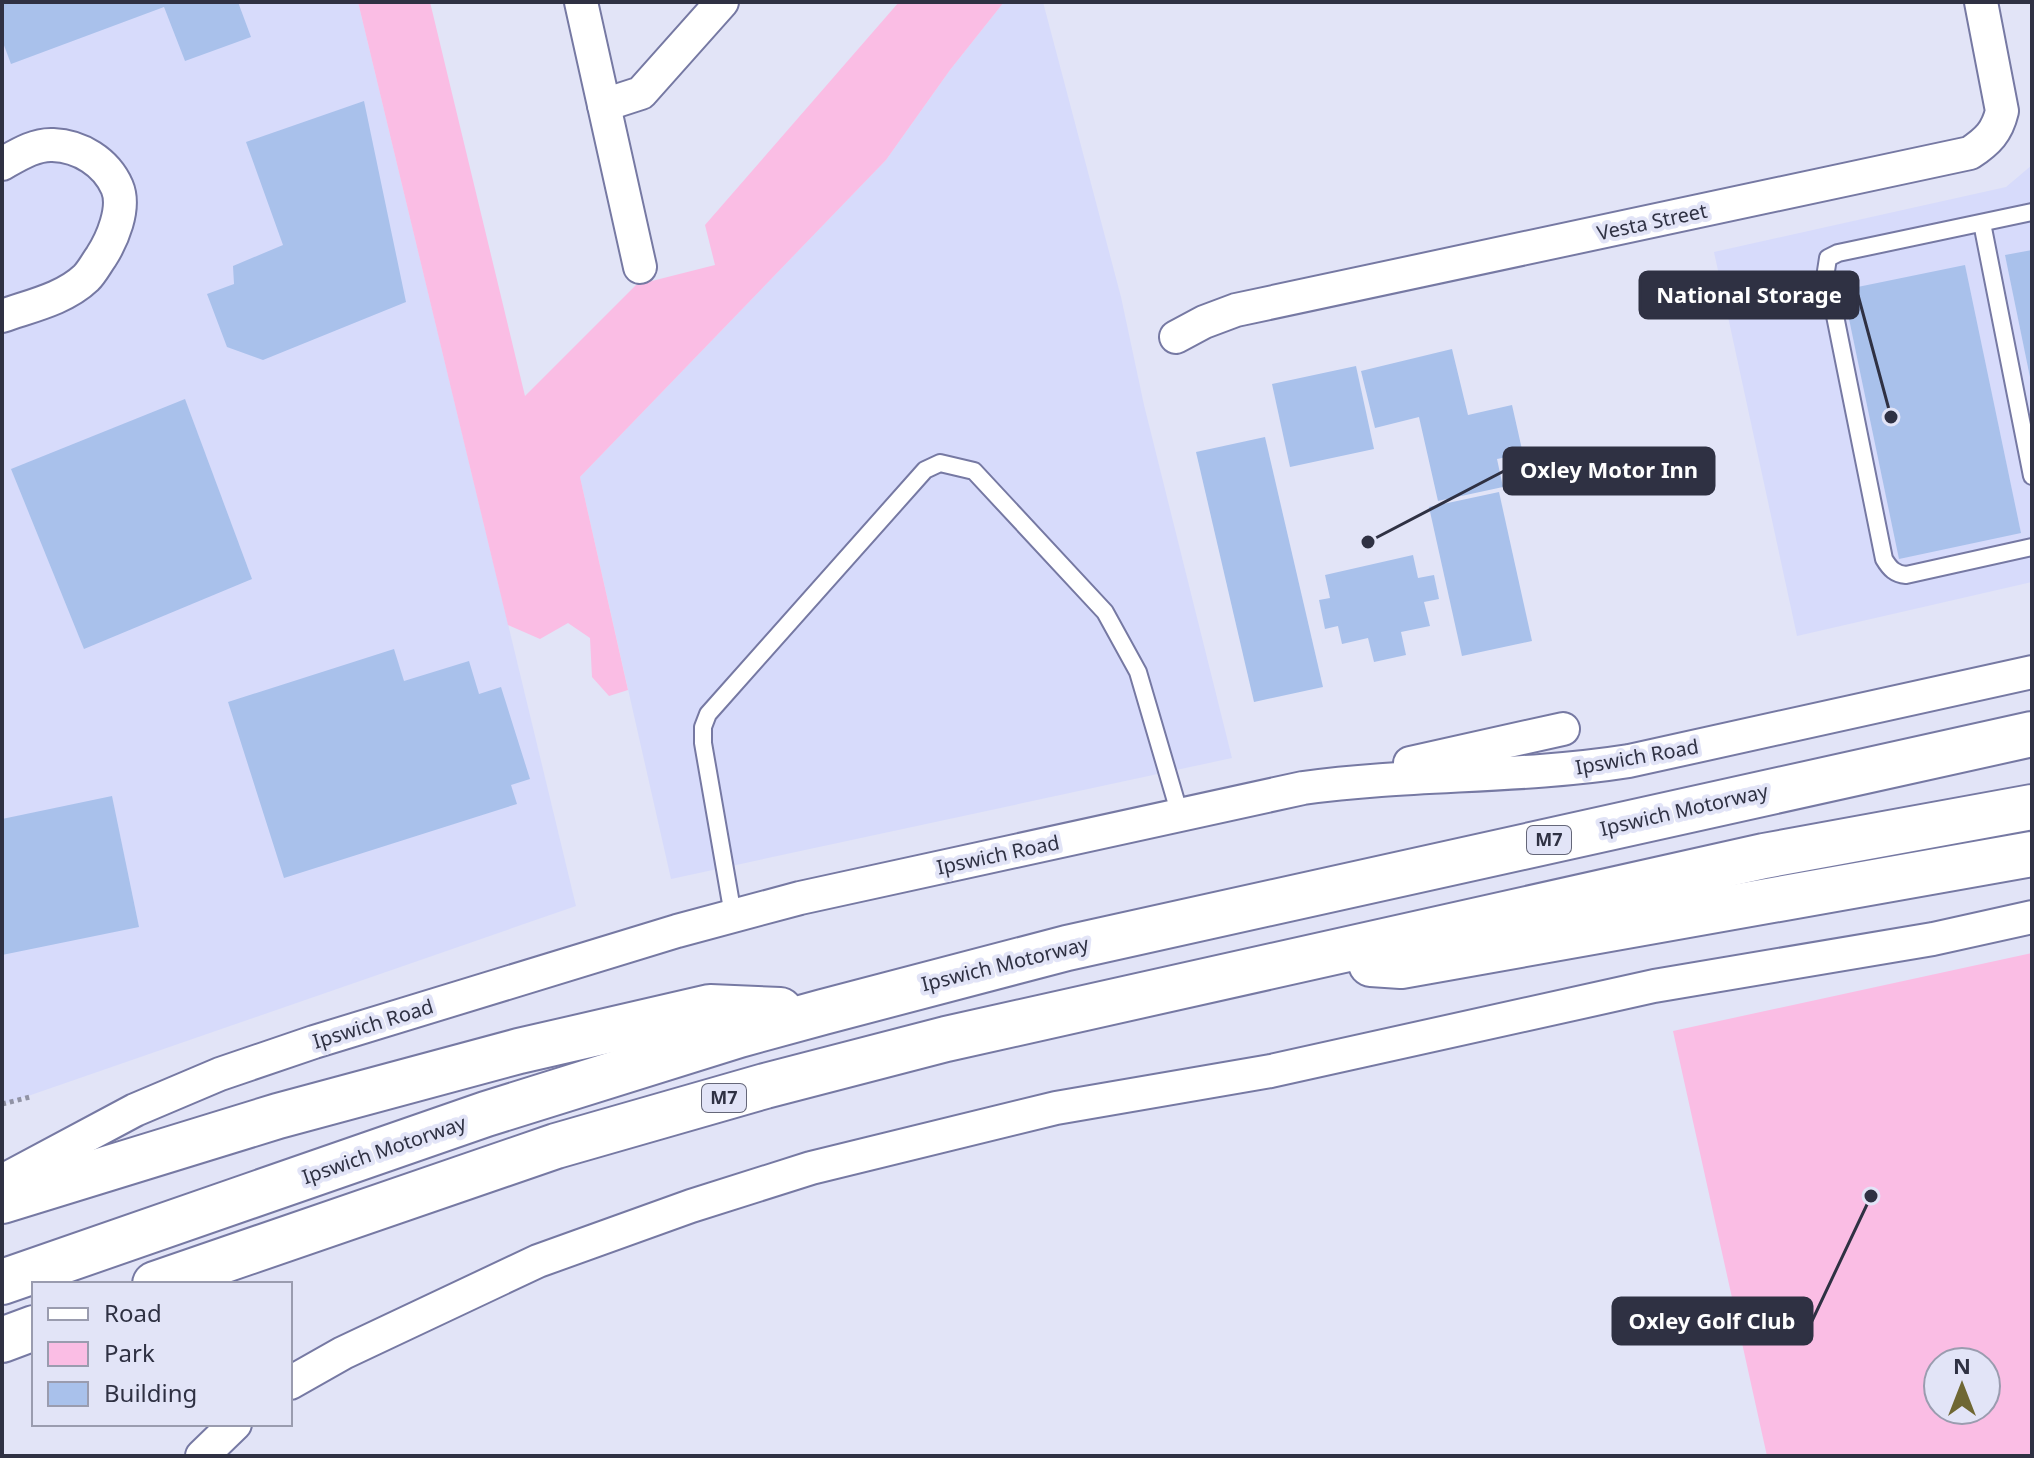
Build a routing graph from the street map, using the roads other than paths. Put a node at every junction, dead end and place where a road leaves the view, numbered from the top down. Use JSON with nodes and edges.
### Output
{"nodes":[{"id":1,"x":581,"y":2,"type":"edge"},
{"id":2,"x":722,"y":2,"type":"edge"},
{"id":3,"x":1981,"y":2,"type":"edge"},
{"id":4,"x":604,"y":105,"type":"junction"},
{"id":5,"x":2,"y":164,"type":"edge"},
{"id":6,"x":2032,"y":212,"type":"edge"},
{"id":7,"x":1982,"y":223,"type":"junction"},
{"id":8,"x":640,"y":267,"type":"dead end"},
{"id":9,"x":2,"y":316,"type":"edge"},
{"id":10,"x":1176,"y":337,"type":"dead end"},
{"id":11,"x":2032,"y":476,"type":"edge"},
{"id":12,"x":2032,"y":547,"type":"edge"},
{"id":13,"x":2032,"y":672,"type":"edge"},
{"id":14,"x":1563,"y":729,"type":"dead end"},
{"id":15,"x":2032,"y":734,"type":"edge"},
{"id":16,"x":1271,"y":795,"type":"junction"},
{"id":17,"x":2032,"y":807,"type":"edge"},
{"id":18,"x":1180,"y":815,"type":"junction"},
{"id":19,"x":2032,"y":854,"type":"edge"},
{"id":20,"x":733,"y":915,"type":"junction"},
{"id":21,"x":2032,"y":917,"type":"edge"},
{"id":22,"x":1305,"y":957,"type":"junction"},
{"id":23,"x":823,"y":1012,"type":"junction"},
{"id":24,"x":2,"y":1181,"type":"edge"},
{"id":25,"x":2,"y":1201,"type":"edge"},
{"id":26,"x":2,"y":1282,"type":"edge"},
{"id":27,"x":161,"y":1282,"type":"edge"},
{"id":28,"x":32,"y":1329,"type":"edge"},
{"id":29,"x":2,"y":1340,"type":"edge"},
{"id":30,"x":292,"y":1382,"type":"edge"},
{"id":31,"x":233,"y":1426,"type":"edge"},
{"id":32,"x":202,"y":1456,"type":"edge"}],
"edges":[{"from":1,"to":4,"type":"street"},
{"from":2,"to":4,"type":"street"},
{"from":3,"to":10,"type":"street","name":"Vesta Street"},
{"from":4,"to":8,"type":"street"},
{"from":5,"to":9,"type":"street"},
{"from":6,"to":7,"type":"lane"},
{"from":7,"to":11,"type":"lane"},
{"from":7,"to":12,"type":"lane"},
{"from":13,"to":16,"type":"street","name":"Ipswich Road"},
{"from":14,"to":16,"type":"street"},
{"from":15,"to":23,"type":"highway","name":"Ipswich Motorway","number":"M7"},
{"from":16,"to":18,"type":"street","name":"Ipswich Road"},
{"from":17,"to":22,"type":"highway","number":"M7"},
{"from":18,"to":20,"type":"street","name":"Ipswich Road"},
{"from":18,"to":20,"type":"lane"},
{"from":19,"to":22,"type":"highway"},
{"from":20,"to":24,"type":"street","name":"Ipswich Road"},
{"from":21,"to":30,"type":"street"},
{"from":22,"to":27,"type":"highway","number":"M7"},
{"from":23,"to":25,"type":"highway"},
{"from":23,"to":26,"type":"highway","name":"Ipswich Motorway","number":"M7"},
{"from":28,"to":29,"type":"highway"},
{"from":31,"to":32,"type":"street"}]}
